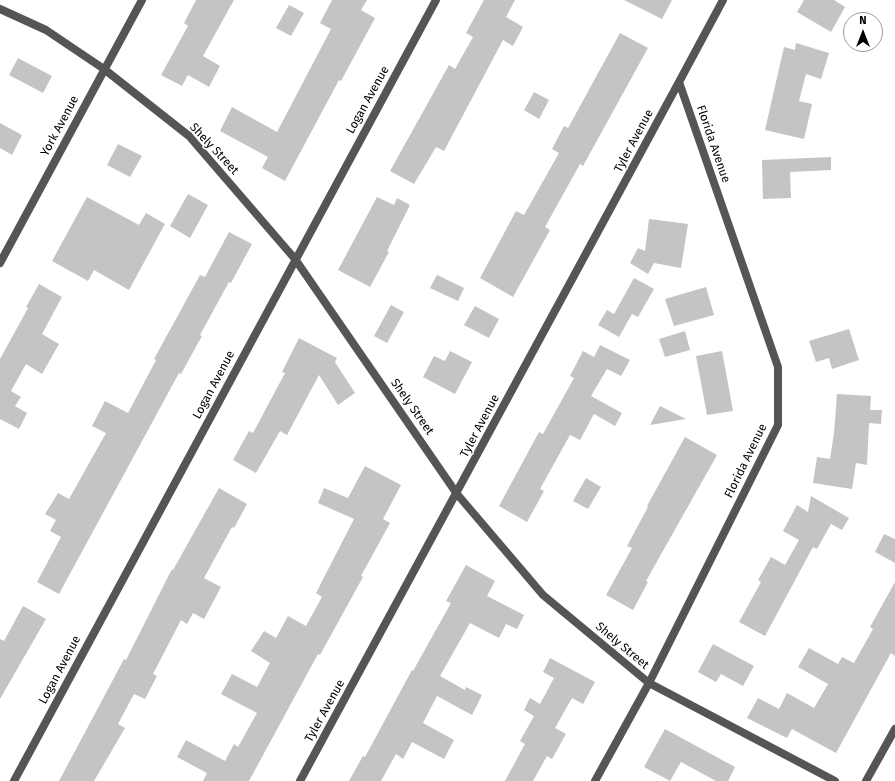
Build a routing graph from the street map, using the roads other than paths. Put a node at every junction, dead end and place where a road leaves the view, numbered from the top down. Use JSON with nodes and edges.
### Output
{"nodes":[{"id":1,"x":142,"y":0,"type":"edge"},
{"id":2,"x":436,"y":0,"type":"edge"},
{"id":3,"x":723,"y":0,"type":"edge"},
{"id":4,"x":0,"y":9,"type":"edge"},
{"id":5,"x":104,"y":68,"type":"junction"},
{"id":6,"x":679,"y":82,"type":"junction"},
{"id":7,"x":295,"y":259,"type":"junction"},
{"id":8,"x":0,"y":263,"type":"edge"},
{"id":9,"x":457,"y":494,"type":"junction"},
{"id":10,"x":649,"y":683,"type":"junction"},
{"id":11,"x":895,"y":729,"type":"edge"},
{"id":12,"x":14,"y":781,"type":"edge"},
{"id":13,"x":300,"y":781,"type":"edge"},
{"id":14,"x":595,"y":781,"type":"edge"},
{"id":15,"x":835,"y":781,"type":"edge"},
{"id":16,"x":866,"y":781,"type":"edge"}],
"edges":[{"from":1,"to":5,"type":"street","name":"York Avenue"},
{"from":2,"to":7,"type":"street","name":"Logan Avenue"},
{"from":3,"to":6,"type":"street"},
{"from":4,"to":5,"type":"street","name":"Shely Street"},
{"from":5,"to":7,"type":"street","name":"Shely Street"},
{"from":5,"to":8,"type":"street","name":"York Avenue"},
{"from":6,"to":9,"type":"street","name":"Tyler Avenue"},
{"from":6,"to":10,"type":"street","name":"Florida Avenue"},
{"from":7,"to":9,"type":"street","name":"Shely Street"},
{"from":7,"to":12,"type":"street","name":"Logan Avenue"},
{"from":9,"to":10,"type":"street","name":"Shely Street"},
{"from":9,"to":13,"type":"street","name":"Tyler Avenue"},
{"from":10,"to":14,"type":"street","name":"Florida Avenue"},
{"from":10,"to":15,"type":"street","name":"Shely Street"},
{"from":11,"to":16,"type":"street"}]}
